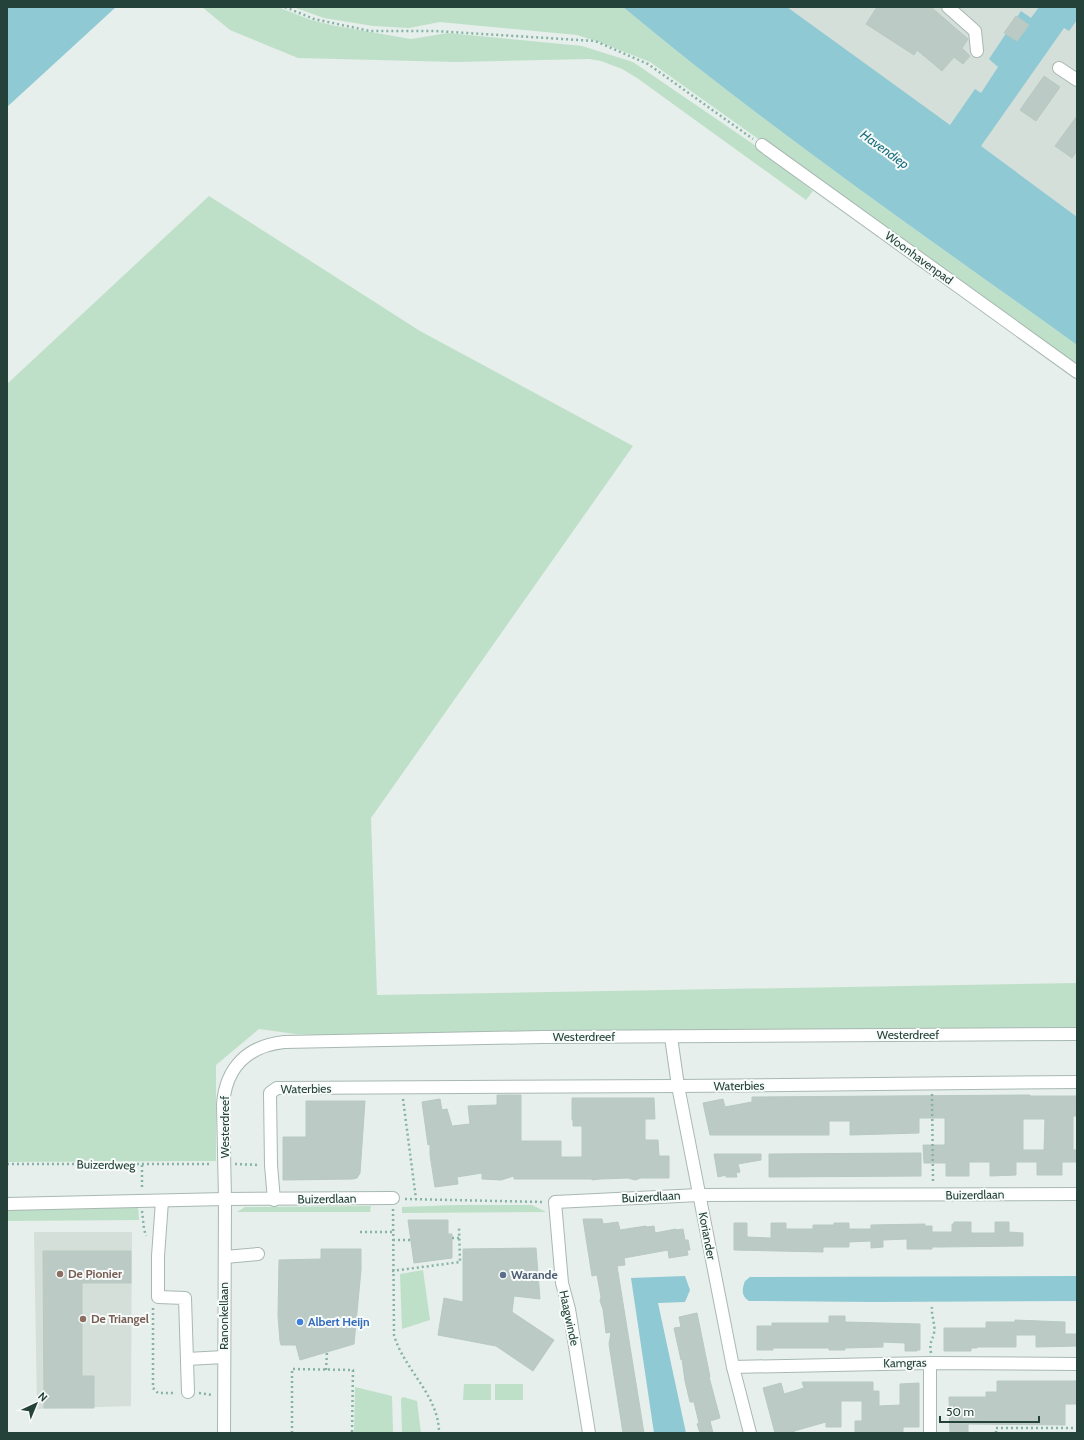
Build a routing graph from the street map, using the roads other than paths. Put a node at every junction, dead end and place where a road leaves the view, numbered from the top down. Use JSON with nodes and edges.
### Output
{"nodes":[{"id":1,"x":948,"y":7,"type":"edge"},
{"id":2,"x":977,"y":51,"type":"dead end"},
{"id":3,"x":1059,"y":68,"type":"dead end"},
{"id":4,"x":1077,"y":80,"type":"edge"},
{"id":5,"x":762,"y":145,"type":"road end"},
{"id":6,"x":1077,"y":372,"type":"edge"},
{"id":7,"x":1077,"y":1034,"type":"edge"},
{"id":8,"x":671,"y":1037,"type":"junction"},
{"id":9,"x":1077,"y":1082,"type":"edge"},
{"id":10,"x":678,"y":1086,"type":"junction"},
{"id":11,"x":1077,"y":1194,"type":"edge"},
{"id":12,"x":699,"y":1195,"type":"junction"},
{"id":13,"x":393,"y":1198,"type":"road end"},
{"id":14,"x":225,"y":1200,"type":"junction"},
{"id":15,"x":274,"y":1200,"type":"junction"},
{"id":16,"x":162,"y":1201,"type":"junction"},
{"id":17,"x":554,"y":1202,"type":"joint"},
{"id":18,"x":7,"y":1204,"type":"edge"},
{"id":19,"x":258,"y":1254,"type":"dead end"},
{"id":20,"x":225,"y":1257,"type":"junction"},
{"id":21,"x":224,"y":1357,"type":"junction"},
{"id":22,"x":187,"y":1359,"type":"junction"},
{"id":23,"x":931,"y":1363,"type":"junction"},
{"id":24,"x":1077,"y":1364,"type":"edge"},
{"id":25,"x":733,"y":1367,"type":"junction"},
{"id":26,"x":188,"y":1392,"type":"dead end"},
{"id":27,"x":224,"y":1433,"type":"edge"},
{"id":28,"x":589,"y":1433,"type":"edge"},
{"id":29,"x":750,"y":1433,"type":"edge"},
{"id":30,"x":930,"y":1433,"type":"edge"}],
"edges":[{"from":1,"to":2,"type":"street"},
{"from":3,"to":4,"type":"street"},
{"from":5,"to":6,"type":"street","name":"Woonhavenpad"},
{"from":7,"to":8,"type":"street","name":"Westerdreef"},
{"from":8,"to":10,"type":"street","name":"Koriander"},
{"from":8,"to":14,"type":"street","name":"Westerdreef"},
{"from":9,"to":10,"type":"street","name":"Waterbies"},
{"from":10,"to":12,"type":"street","name":"Koriander"},
{"from":10,"to":15,"type":"street","name":"Waterbies"},
{"from":11,"to":12,"type":"street","name":"Buizerdlaan"},
{"from":12,"to":17,"type":"street","name":"Buizerdlaan"},
{"from":12,"to":25,"type":"street","name":"Koriander"},
{"from":13,"to":15,"type":"street","name":"Buizerdlaan"},
{"from":14,"to":15,"type":"street","name":"Buizerdlaan"},
{"from":14,"to":16,"type":"street"},
{"from":14,"to":20,"type":"street","name":"Ranonkellaan"},
{"from":16,"to":18,"type":"street"},
{"from":16,"to":22,"type":"street"},
{"from":17,"to":28,"type":"street","name":"Haagwinde"},
{"from":19,"to":20,"type":"street"},
{"from":20,"to":21,"type":"street","name":"Ranonkellaan"},
{"from":21,"to":22,"type":"street"},
{"from":21,"to":27,"type":"street","name":"Ranonkellaan"},
{"from":22,"to":26,"type":"street"},
{"from":23,"to":24,"type":"street","name":"Kamgras"},
{"from":23,"to":25,"type":"street","name":"Kamgras"},
{"from":23,"to":30,"type":"street"},
{"from":25,"to":29,"type":"street","name":"Koriander"}]}
